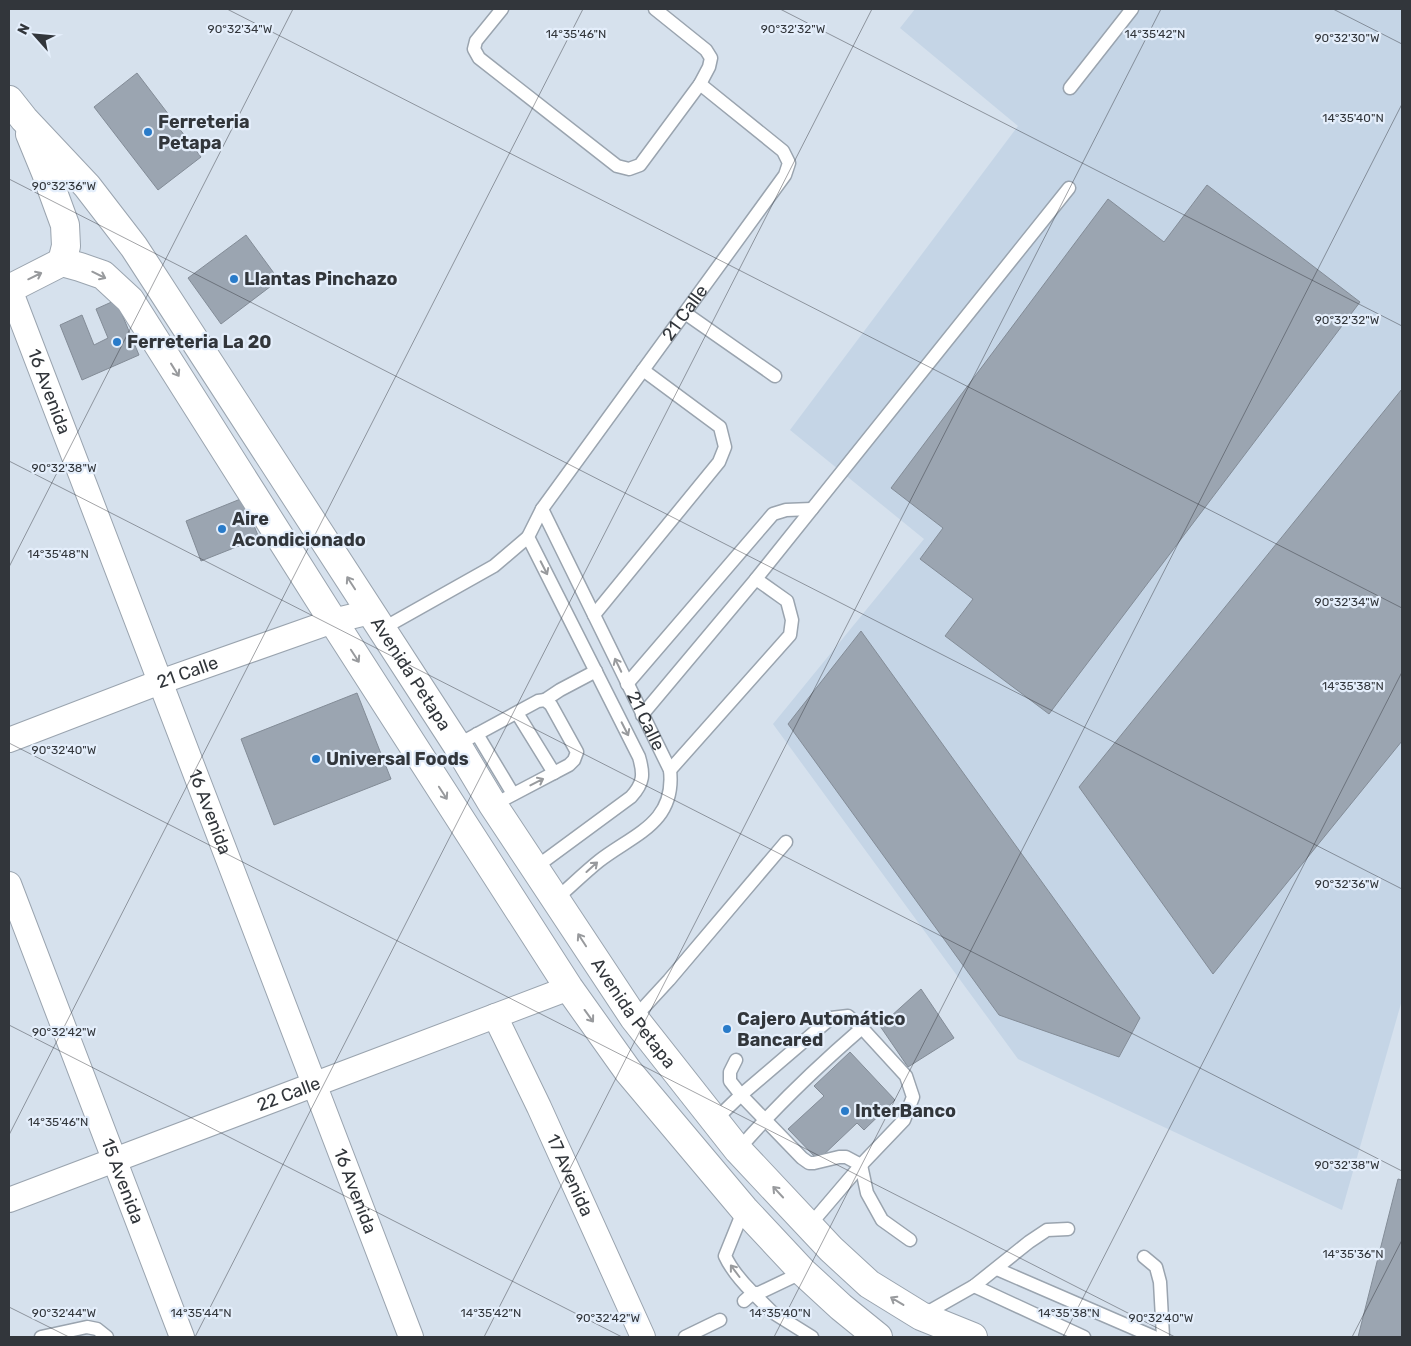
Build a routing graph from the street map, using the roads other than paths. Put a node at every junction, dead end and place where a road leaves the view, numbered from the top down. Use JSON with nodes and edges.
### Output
{"nodes":[{"id":1,"x":502,"y":9,"type":"edge"},
{"id":2,"x":655,"y":9,"type":"edge"},
{"id":3,"x":1132,"y":9,"type":"edge"},
{"id":4,"x":700,"y":84,"type":"junction"},
{"id":5,"x":1070,"y":88,"type":"dead end"},
{"id":6,"x":16,"y":110,"type":"edge"},
{"id":7,"x":1068,"y":188,"type":"dead end"},
{"id":8,"x":62,"y":262,"type":"junction"},
{"id":9,"x":9,"y":288,"type":"edge"},
{"id":10,"x":685,"y":313,"type":"junction"},
{"id":11,"x":643,"y":370,"type":"junction"},
{"id":12,"x":775,"y":376,"type":"dead end"},
{"id":13,"x":812,"y":508,"type":"junction"},
{"id":14,"x":542,"y":509,"type":"junction"},
{"id":15,"x":528,"y":537,"type":"junction"},
{"id":16,"x":756,"y":579,"type":"junction"},
{"id":17,"x":594,"y":615,"type":"junction"},
{"id":18,"x":332,"y":621,"type":"junction"},
{"id":19,"x":376,"y":621,"type":"junction"},
{"id":20,"x":596,"y":671,"type":"junction"},
{"id":21,"x":160,"y":682,"type":"junction"},
{"id":22,"x":627,"y":684,"type":"junction"},
{"id":23,"x":545,"y":700,"type":"junction"},
{"id":24,"x":516,"y":713,"type":"junction"},
{"id":25,"x":642,"y":715,"type":"junction"},
{"id":26,"x":9,"y":740,"type":"edge"},
{"id":27,"x":467,"y":740,"type":"junction"},
{"id":28,"x":670,"y":770,"type":"junction"},
{"id":29,"x":554,"y":773,"type":"junction"},
{"id":30,"x":503,"y":799,"type":"junction"},
{"id":31,"x":786,"y":842,"type":"dead end"},
{"id":32,"x":536,"y":867,"type":"junction"},
{"id":33,"x":9,"y":884,"type":"edge"},
{"id":34,"x":556,"y":899,"type":"junction"},
{"id":35,"x":569,"y":988,"type":"junction"},
{"id":36,"x":495,"y":1016,"type":"junction"},
{"id":37,"x":634,"y":1018,"type":"junction"},
{"id":38,"x":862,"y":1028,"type":"junction"},
{"id":39,"x":736,"y":1060,"type":"dead end"},
{"id":40,"x":314,"y":1084,"type":"junction"},
{"id":41,"x":741,"y":1095,"type":"junction"},
{"id":42,"x":765,"y":1119,"type":"junction"},
{"id":43,"x":715,"y":1120,"type":"junction"},
{"id":44,"x":738,"y":1150,"type":"junction"},
{"id":45,"x":114,"y":1160,"type":"junction"},
{"id":46,"x":861,"y":1165,"type":"junction"},
{"id":47,"x":9,"y":1200,"type":"edge"},
{"id":48,"x":744,"y":1209,"type":"junction"},
{"id":49,"x":809,"y":1226,"type":"junction"},
{"id":50,"x":1068,"y":1229,"type":"dead end"},
{"id":51,"x":910,"y":1240,"type":"dead end"},
{"id":52,"x":1144,"y":1258,"type":"dead end"},
{"id":53,"x":996,"y":1270,"type":"junction"},
{"id":54,"x":803,"y":1272,"type":"junction"},
{"id":55,"x":974,"y":1286,"type":"junction"},
{"id":56,"x":749,"y":1297,"type":"junction"},
{"id":57,"x":921,"y":1316,"type":"junction"},
{"id":58,"x":720,"y":1320,"type":"dead end"},
{"id":59,"x":872,"y":1336,"type":"edge"},
{"id":60,"x":41,"y":1337,"type":"edge"},
{"id":61,"x":107,"y":1337,"type":"edge"},
{"id":62,"x":182,"y":1337,"type":"edge"},
{"id":63,"x":411,"y":1337,"type":"edge"},
{"id":64,"x":643,"y":1337,"type":"edge"},
{"id":65,"x":685,"y":1337,"type":"edge"},
{"id":66,"x":812,"y":1337,"type":"edge"},
{"id":67,"x":972,"y":1337,"type":"edge"},
{"id":68,"x":1084,"y":1337,"type":"edge"},
{"id":69,"x":1154,"y":1337,"type":"edge"},
{"id":70,"x":1163,"y":1337,"type":"edge"}],
"edges":[{"from":1,"to":4,"type":"lane"},
{"from":2,"to":4,"type":"lane"},
{"from":3,"to":5,"type":"lane"},
{"from":4,"to":10,"type":"lane","name":"21 Calle"},
{"from":6,"to":8,"type":"main road"},
{"from":19,"to":6,"type":"main road","name":"Avenida Petapa","one_way":true},
{"from":7,"to":13,"type":"lane"},
{"from":9,"to":8,"type":"main road","one_way":true},
{"from":8,"to":18,"type":"main road","one_way":true},
{"from":9,"to":21,"type":"street","name":"16 Avenida"},
{"from":10,"to":11,"type":"lane","name":"21 Calle"},
{"from":10,"to":12,"type":"lane"},
{"from":11,"to":14,"type":"lane","name":"21 Calle"},
{"from":11,"to":17,"type":"lane"},
{"from":13,"to":16,"type":"lane"},
{"from":13,"to":22,"type":"lane"},
{"from":14,"to":15,"type":"lane","name":"21 Calle"},
{"from":14,"to":17,"type":"lane","name":"21 Calle"},
{"from":15,"to":19,"type":"lane"},
{"from":15,"to":20,"type":"lane","name":"21 Calle","one_way":true},
{"from":16,"to":25,"type":"lane"},
{"from":16,"to":28,"type":"lane"},
{"from":22,"to":17,"type":"lane","name":"21 Calle","one_way":true},
{"from":18,"to":19,"type":"street","name":"21 Calle"},
{"from":18,"to":21,"type":"street","name":"21 Calle"},
{"from":18,"to":35,"type":"main road","one_way":true},
{"from":19,"to":27,"type":"main road","name":"Avenida Petapa"},
{"from":20,"to":23,"type":"lane"},
{"from":20,"to":32,"type":"lane","name":"21 Calle","one_way":true},
{"from":21,"to":26,"type":"street","name":"21 Calle"},
{"from":21,"to":40,"type":"street","name":"16 Avenida"},
{"from":22,"to":25,"type":"lane","name":"21 Calle"},
{"from":23,"to":24,"type":"lane"},
{"from":23,"to":29,"type":"lane"},
{"from":24,"to":27,"type":"lane"},
{"from":24,"to":29,"type":"lane"},
{"from":25,"to":28,"type":"lane","name":"21 Calle"},
{"from":27,"to":30,"type":"main road","name":"Avenida Petapa"},
{"from":34,"to":28,"type":"lane","name":"21 Calle","one_way":true},
{"from":30,"to":29,"type":"lane","one_way":true},
{"from":30,"to":32,"type":"main road","name":"Avenida Petapa"},
{"from":31,"to":37,"type":"lane"},
{"from":32,"to":34,"type":"main road","name":"Avenida Petapa"},
{"from":33,"to":45,"type":"street","name":"15 Avenida"},
{"from":37,"to":34,"type":"main road","name":"Avenida Petapa","one_way":true},
{"from":35,"to":36,"type":"street","name":"22 Calle"},
{"from":35,"to":48,"type":"main road","one_way":true},
{"from":36,"to":40,"type":"street","name":"22 Calle"},
{"from":36,"to":64,"type":"street","name":"17 Avenida"},
{"from":37,"to":43,"type":"main road","name":"Avenida Petapa"},
{"from":38,"to":41,"type":"lane"},
{"from":38,"to":42,"type":"lane"},
{"from":38,"to":46,"type":"lane"},
{"from":39,"to":41,"type":"lane"},
{"from":40,"to":45,"type":"street","name":"22 Calle"},
{"from":40,"to":63,"type":"street","name":"16 Avenida"},
{"from":41,"to":42,"type":"lane"},
{"from":41,"to":43,"type":"lane"},
{"from":42,"to":44,"type":"lane"},
{"from":42,"to":46,"type":"lane"},
{"from":43,"to":44,"type":"main road","name":"Avenida Petapa"},
{"from":49,"to":44,"type":"main road","name":"Avenida Petapa","one_way":true},
{"from":45,"to":47,"type":"street","name":"22 Calle"},
{"from":45,"to":62,"type":"street","name":"15 Avenida"},
{"from":46,"to":49,"type":"lane"},
{"from":46,"to":51,"type":"lane"},
{"from":48,"to":54,"type":"main road"},
{"from":56,"to":48,"type":"lane","one_way":true},
{"from":57,"to":49,"type":"main road","name":"Avenida Petapa","one_way":true},
{"from":50,"to":53,"type":"lane"},
{"from":52,"to":70,"type":"lane"},
{"from":53,"to":55,"type":"lane"},
{"from":53,"to":69,"type":"lane"},
{"from":54,"to":56,"type":"lane"},
{"from":54,"to":59,"type":"main road"},
{"from":55,"to":57,"type":"lane"},
{"from":55,"to":68,"type":"lane"},
{"from":56,"to":66,"type":"lane"},
{"from":57,"to":67,"type":"main road","name":"Avenida Petapa"},
{"from":58,"to":65,"type":"lane"},
{"from":60,"to":61,"type":"lane"}]}
